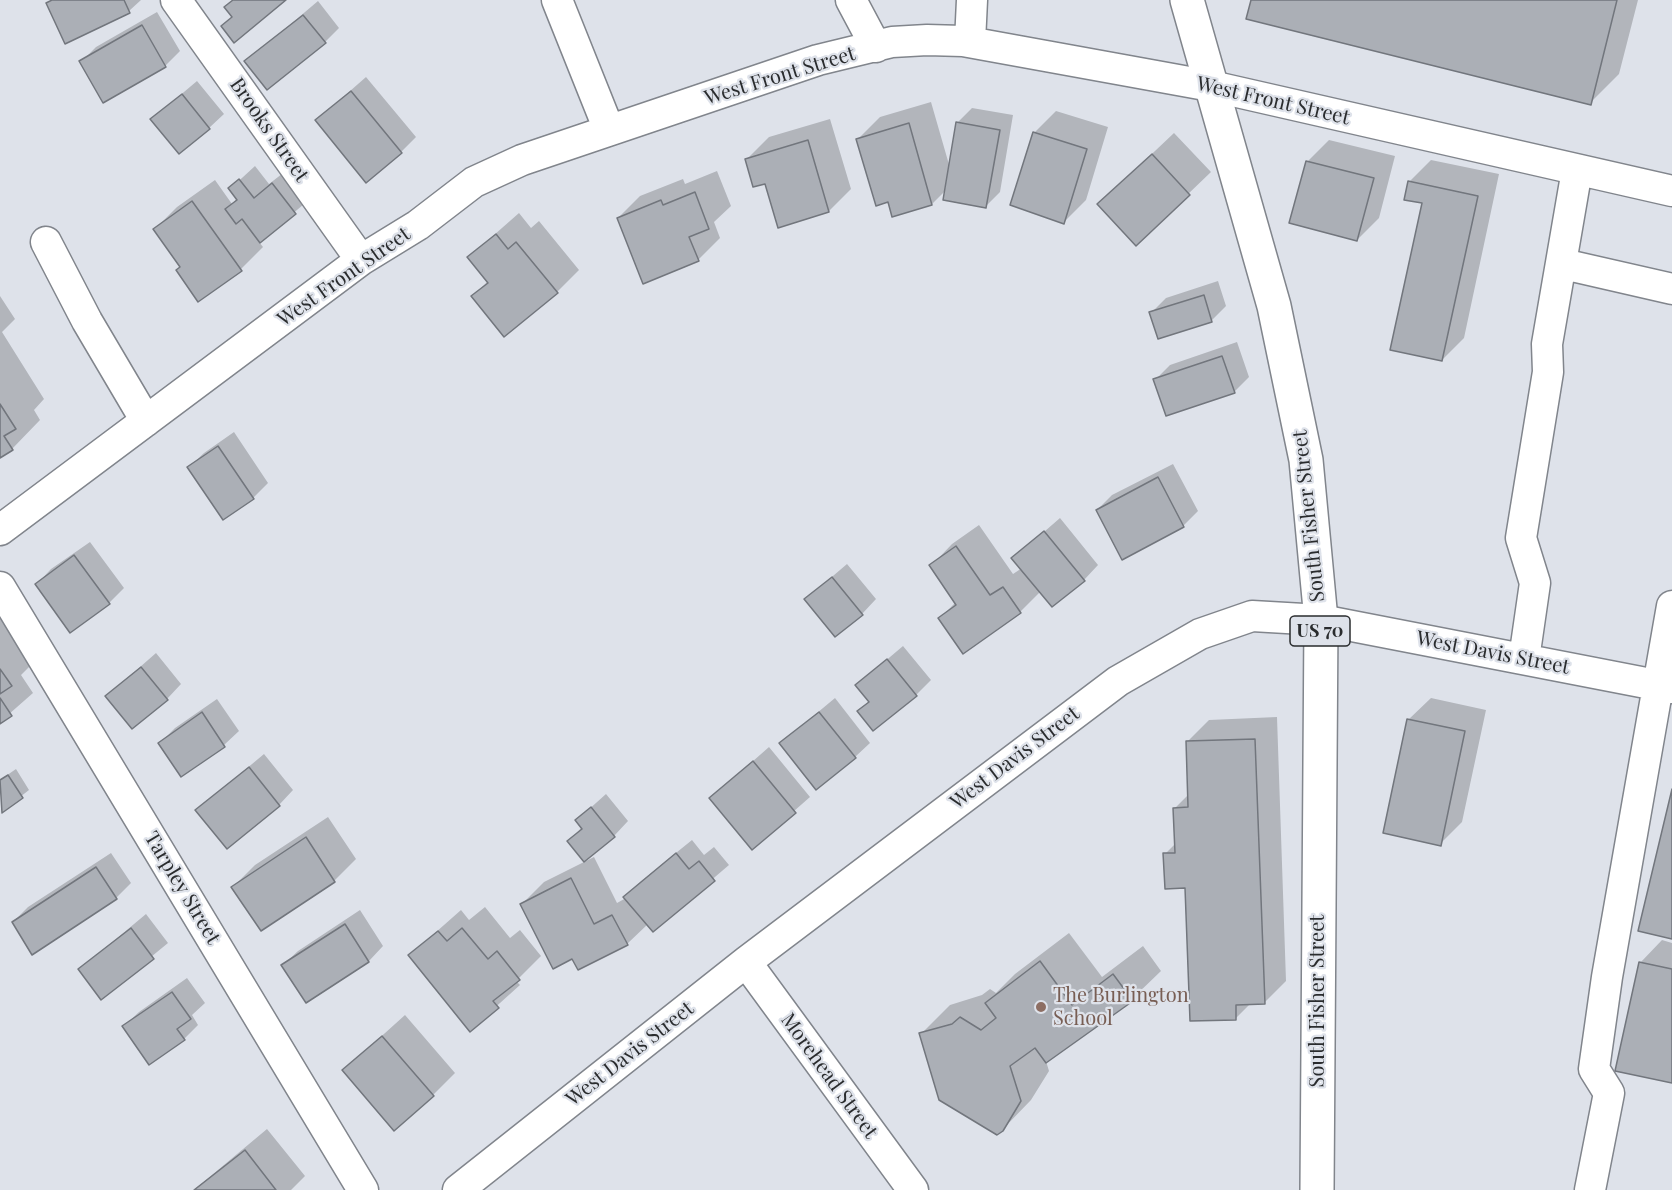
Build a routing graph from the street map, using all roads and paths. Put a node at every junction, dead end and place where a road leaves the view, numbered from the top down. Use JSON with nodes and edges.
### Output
{"nodes":[{"id":1,"x":176,"y":0,"type":"edge"},
{"id":2,"x":557,"y":0,"type":"edge"},
{"id":3,"x":850,"y":0,"type":"edge"},
{"id":4,"x":972,"y":0,"type":"edge"},
{"id":5,"x":1187,"y":0,"type":"edge"},
{"id":6,"x":970,"y":42,"type":"junction"},
{"id":7,"x":876,"y":46,"type":"junction"},
{"id":8,"x":1211,"y":86,"type":"junction"},
{"id":9,"x":609,"y":130,"type":"junction"},
{"id":10,"x":1577,"y":170,"type":"junction"},
{"id":11,"x":1672,"y":191,"type":"edge"},
{"id":12,"x":46,"y":242,"type":"dead end"},
{"id":13,"x":361,"y":260,"type":"junction"},
{"id":14,"x":1563,"y":264,"type":"junction"},
{"id":15,"x":1672,"y":289,"type":"edge"},
{"id":16,"x":146,"y":421,"type":"junction"},
{"id":17,"x":0,"y":530,"type":"edge"},
{"id":18,"x":0,"y":587,"type":"edge"},
{"id":19,"x":1672,"y":606,"type":"edge"},
{"id":20,"x":1321,"y":620,"type":"junction"},
{"id":21,"x":1524,"y":659,"type":"junction"},
{"id":22,"x":1666,"y":687,"type":"edge"},
{"id":23,"x":746,"y":962,"type":"junction"},
{"id":24,"x":363,"y":1190,"type":"edge"},
{"id":25,"x":458,"y":1190,"type":"edge"},
{"id":26,"x":913,"y":1190,"type":"edge"},
{"id":27,"x":1317,"y":1190,"type":"edge"},
{"id":28,"x":1590,"y":1190,"type":"edge"}],
"edges":[{"from":1,"to":13,"type":"street","name":"Brooks Street"},
{"from":2,"to":9,"type":"street"},
{"from":3,"to":7,"type":"street"},
{"from":4,"to":6,"type":"street"},
{"from":5,"to":8,"type":"main road","name":"South Fisher Street","number":"US 70"},
{"from":6,"to":7,"type":"street","name":"West Front Street"},
{"from":6,"to":8,"type":"street","name":"West Front Street"},
{"from":7,"to":9,"type":"street","name":"West Front Street"},
{"from":8,"to":10,"type":"street","name":"West Front Street"},
{"from":8,"to":20,"type":"main road","name":"South Fisher Street","number":"US 70"},
{"from":9,"to":13,"type":"street","name":"West Front Street"},
{"from":10,"to":11,"type":"street","name":"West Front Street"},
{"from":10,"to":14,"type":"street"},
{"from":12,"to":16,"type":"street"},
{"from":13,"to":16,"type":"street","name":"West Front Street"},
{"from":14,"to":15,"type":"street"},
{"from":14,"to":21,"type":"street"},
{"from":16,"to":17,"type":"street","name":"West Front Street"},
{"from":18,"to":24,"type":"street","name":"Tarpley Street"},
{"from":19,"to":22,"type":"street"},
{"from":20,"to":21,"type":"street","name":"West Davis Street"},
{"from":20,"to":23,"type":"street","name":"West Davis Street"},
{"from":20,"to":27,"type":"main road","name":"South Fisher Street","number":"US 70"},
{"from":21,"to":22,"type":"street","name":"West Davis Street"},
{"from":22,"to":28,"type":"street"},
{"from":23,"to":25,"type":"street","name":"West Davis Street"},
{"from":23,"to":26,"type":"street","name":"Morehead Street"}]}
